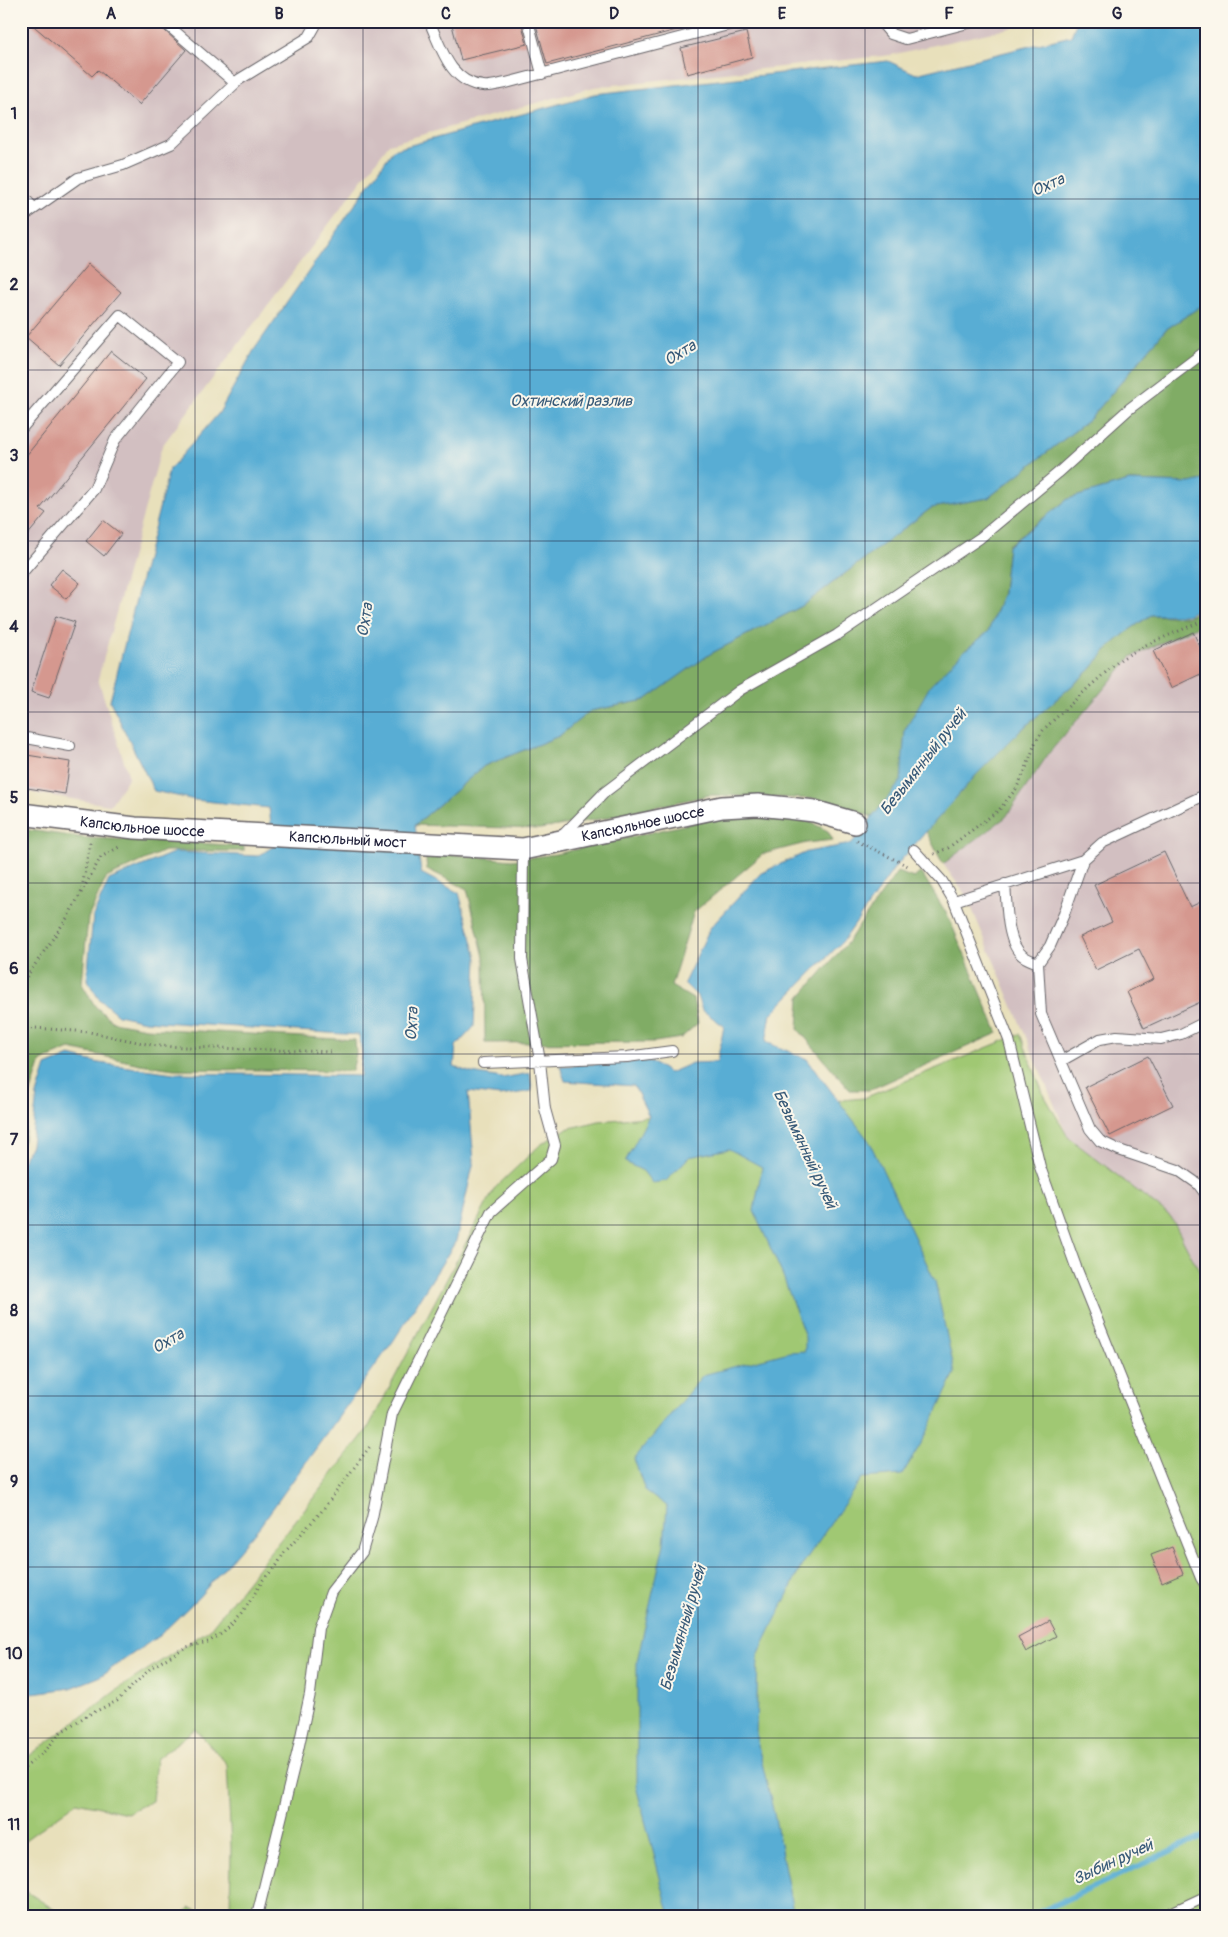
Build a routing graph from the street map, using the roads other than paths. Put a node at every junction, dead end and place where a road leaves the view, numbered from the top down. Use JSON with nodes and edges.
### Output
{"nodes":[{"id":1,"x":163,"y":21,"type":"edge"},
{"id":2,"x":318,"y":21,"type":"edge"},
{"id":3,"x":429,"y":21,"type":"edge"},
{"id":4,"x":528,"y":21,"type":"edge"},
{"id":5,"x":735,"y":21,"type":"edge"},
{"id":6,"x":880,"y":21,"type":"edge"},
{"id":7,"x":976,"y":21,"type":"edge"},
{"id":8,"x":542,"y":74,"type":"junction"},
{"id":9,"x":236,"y":83,"type":"junction"},
{"id":10,"x":21,"y":195,"type":"edge"},
{"id":11,"x":34,"y":208,"type":"junction"},
{"id":12,"x":21,"y":218,"type":"edge"},
{"id":13,"x":1207,"y":350,"type":"edge"},
{"id":14,"x":21,"y":429,"type":"edge"},
{"id":15,"x":21,"y":574,"type":"edge"},
{"id":16,"x":21,"y":737,"type":"edge"},
{"id":17,"x":70,"y":746,"type":"dead end"},
{"id":18,"x":1207,"y":794,"type":"edge"},
{"id":19,"x":21,"y":814,"type":"edge"},
{"id":20,"x":854,"y":832,"type":"road end"},
{"id":21,"x":265,"y":835,"type":"joint"},
{"id":22,"x":556,"y":842,"type":"junction"},
{"id":23,"x":430,"y":844,"type":"joint"},
{"id":24,"x":523,"y":849,"type":"junction"},
{"id":25,"x":914,"y":850,"type":"dead end"},
{"id":26,"x":1083,"y":860,"type":"junction"},
{"id":27,"x":1005,"y":884,"type":"junction"},
{"id":28,"x":954,"y":901,"type":"junction"},
{"id":29,"x":1038,"y":963,"type":"junction"},
{"id":30,"x":1207,"y":1022,"type":"edge"},
{"id":31,"x":672,"y":1051,"type":"dead end"},
{"id":32,"x":540,"y":1061,"type":"junction"},
{"id":33,"x":1061,"y":1061,"type":"junction"},
{"id":34,"x":483,"y":1063,"type":"dead end"},
{"id":35,"x":1207,"y":1196,"type":"edge"},
{"id":36,"x":1207,"y":1587,"type":"edge"},
{"id":37,"x":1207,"y":1896,"type":"edge"},
{"id":38,"x":257,"y":1916,"type":"edge"},
{"id":39,"x":1164,"y":1916,"type":"edge"}],
"edges":[{"from":1,"to":9,"type":"lane"},
{"from":2,"to":9,"type":"lane"},
{"from":3,"to":8,"type":"lane"},
{"from":4,"to":8,"type":"lane"},
{"from":5,"to":8,"type":"lane"},
{"from":6,"to":7,"type":"lane"},
{"from":9,"to":11,"type":"lane"},
{"from":10,"to":11,"type":"lane"},
{"from":11,"to":12,"type":"lane"},
{"from":13,"to":22,"type":"lane"},
{"from":14,"to":15,"type":"lane"},
{"from":16,"to":17,"type":"lane"},
{"from":18,"to":26,"type":"lane"},
{"from":19,"to":21,"type":"street","name":"Капсюльное шоссе"},
{"from":20,"to":22,"type":"street","name":"Капсюльное шоссе"},
{"from":21,"to":23,"type":"street","name":"Капсюльный мост"},
{"from":22,"to":24,"type":"street","name":"Капсюльное шоссе"},
{"from":23,"to":24,"type":"street","name":"Капсюльное шоссе"},
{"from":24,"to":32,"type":"lane"},
{"from":25,"to":28,"type":"lane"},
{"from":26,"to":27,"type":"lane"},
{"from":26,"to":29,"type":"lane"},
{"from":27,"to":28,"type":"lane"},
{"from":27,"to":29,"type":"lane"},
{"from":28,"to":36,"type":"lane"},
{"from":29,"to":33,"type":"lane"},
{"from":30,"to":33,"type":"lane"},
{"from":31,"to":32,"type":"lane"},
{"from":32,"to":34,"type":"lane"},
{"from":32,"to":38,"type":"lane"},
{"from":33,"to":35,"type":"lane"},
{"from":37,"to":39,"type":"lane"}]}
